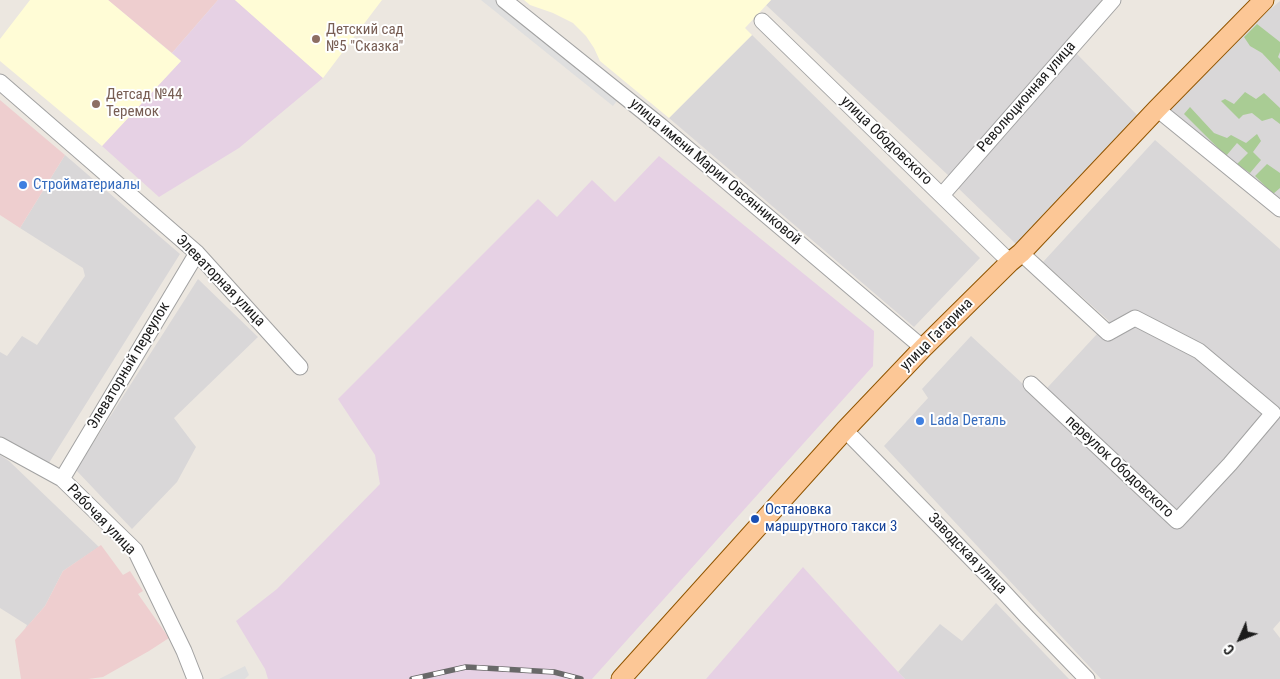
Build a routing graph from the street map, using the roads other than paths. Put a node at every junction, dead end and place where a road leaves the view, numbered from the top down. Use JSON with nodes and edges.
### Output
{"nodes":[{"id":1,"x":504,"y":0,"type":"edge"},
{"id":2,"x":1113,"y":0,"type":"edge"},
{"id":3,"x":1264,"y":0,"type":"edge"},
{"id":4,"x":762,"y":21,"type":"dead end"},
{"id":5,"x":0,"y":82,"type":"edge"},
{"id":6,"x":1157,"y":109,"type":"junction"},
{"id":7,"x":942,"y":195,"type":"junction"},
{"id":8,"x":1280,"y":209,"type":"edge"},
{"id":9,"x":197,"y":253,"type":"junction"},
{"id":10,"x":1015,"y":258,"type":"junction"},
{"id":11,"x":923,"y":348,"type":"junction"},
{"id":12,"x":300,"y":367,"type":"dead end"},
{"id":13,"x":1031,"y":384,"type":"dead end"},
{"id":14,"x":845,"y":430,"type":"junction"},
{"id":15,"x":0,"y":445,"type":"edge"},
{"id":16,"x":62,"y":479,"type":"junction"},
{"id":17,"x":195,"y":679,"type":"edge"},
{"id":18,"x":621,"y":679,"type":"edge"},
{"id":19,"x":1087,"y":679,"type":"edge"}],
"edges":[{"from":1,"to":11,"type":"street","name":"улица имени Марии Овсянниковой"},
{"from":2,"to":7,"type":"street","name":"Революционная улица"},
{"from":3,"to":6,"type":"main road","name":"улица Гагарина"},
{"from":4,"to":7,"type":"street","name":"улица Ободовского"},
{"from":5,"to":9,"type":"street","name":"Элеваторная улица"},
{"from":6,"to":8,"type":"street"},
{"from":6,"to":10,"type":"main road","name":"улица Гагарина"},
{"from":7,"to":10,"type":"street","name":"улица Ободовского"},
{"from":9,"to":12,"type":"street","name":"Элеваторная улица"},
{"from":9,"to":16,"type":"street","name":"Элеваторный переулок"},
{"from":10,"to":11,"type":"main road","name":"улица Гагарина"},
{"from":10,"to":13,"type":"street","name":"переулок Ободовского"},
{"from":11,"to":14,"type":"main road","name":"улица Гагарина"},
{"from":14,"to":18,"type":"main road","name":"улица Гагарина"},
{"from":14,"to":19,"type":"street","name":"Заводская улица"},
{"from":15,"to":16,"type":"street","name":"Рабочая улица"},
{"from":16,"to":17,"type":"street","name":"Рабочая улица"}]}
